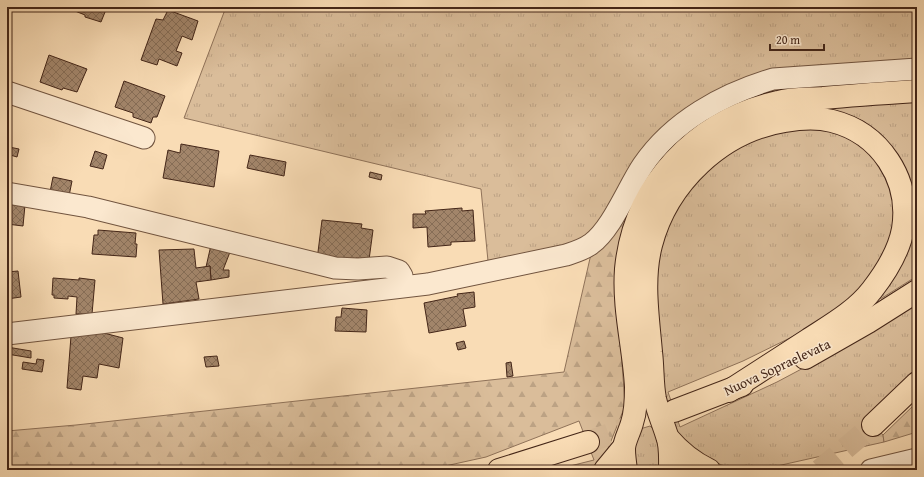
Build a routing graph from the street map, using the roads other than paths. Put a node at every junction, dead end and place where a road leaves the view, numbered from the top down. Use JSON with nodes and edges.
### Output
{"nodes":[{"id":1,"x":917,"y":69,"type":"edge"},
{"id":2,"x":917,"y":91,"type":"edge"},
{"id":3,"x":7,"y":92,"type":"edge"},
{"id":4,"x":144,"y":138,"type":"dead end"},
{"id":5,"x":7,"y":194,"type":"edge"},
{"id":6,"x":403,"y":286,"type":"junction"},
{"id":7,"x":917,"y":291,"type":"edge"},
{"id":8,"x":7,"y":334,"type":"edge"},
{"id":9,"x":917,"y":383,"type":"edge"},
{"id":10,"x":729,"y":391,"type":"junction"},
{"id":11,"x":674,"y":411,"type":"tunnel mouth"},
{"id":12,"x":873,"y":425,"type":"tunnel mouth"},
{"id":13,"x":668,"y":438,"type":"junction"},
{"id":14,"x":588,"y":442,"type":"tunnel mouth"},
{"id":15,"x":624,"y":448,"type":"junction"},
{"id":16,"x":917,"y":459,"type":"edge"},
{"id":17,"x":499,"y":470,"type":"edge"},
{"id":18,"x":605,"y":470,"type":"edge"},
{"id":19,"x":626,"y":470,"type":"edge"},
{"id":20,"x":670,"y":470,"type":"edge"},
{"id":21,"x":709,"y":470,"type":"edge"},
{"id":22,"x":871,"y":470,"type":"edge"}],
"edges":[{"from":1,"to":6,"type":"street"},
{"from":2,"to":15,"type":"highway"},
{"from":3,"to":4,"type":"street"},
{"from":5,"to":6,"type":"street"},
{"from":6,"to":8,"type":"street"},
{"from":7,"to":10,"type":"highway","name":"Nuova Sopraelevata"},
{"from":9,"to":12,"type":"highway"},
{"from":10,"to":11,"type":"highway","name":"Nuova Sopraelevata"},
{"from":10,"to":13,"type":"highway"},
{"from":13,"to":20,"type":"highway"},
{"from":13,"to":21,"type":"highway"},
{"from":14,"to":17,"type":"highway"},
{"from":15,"to":18,"type":"highway"},
{"from":15,"to":19,"type":"highway"},
{"from":16,"to":22,"type":"street"}]}
